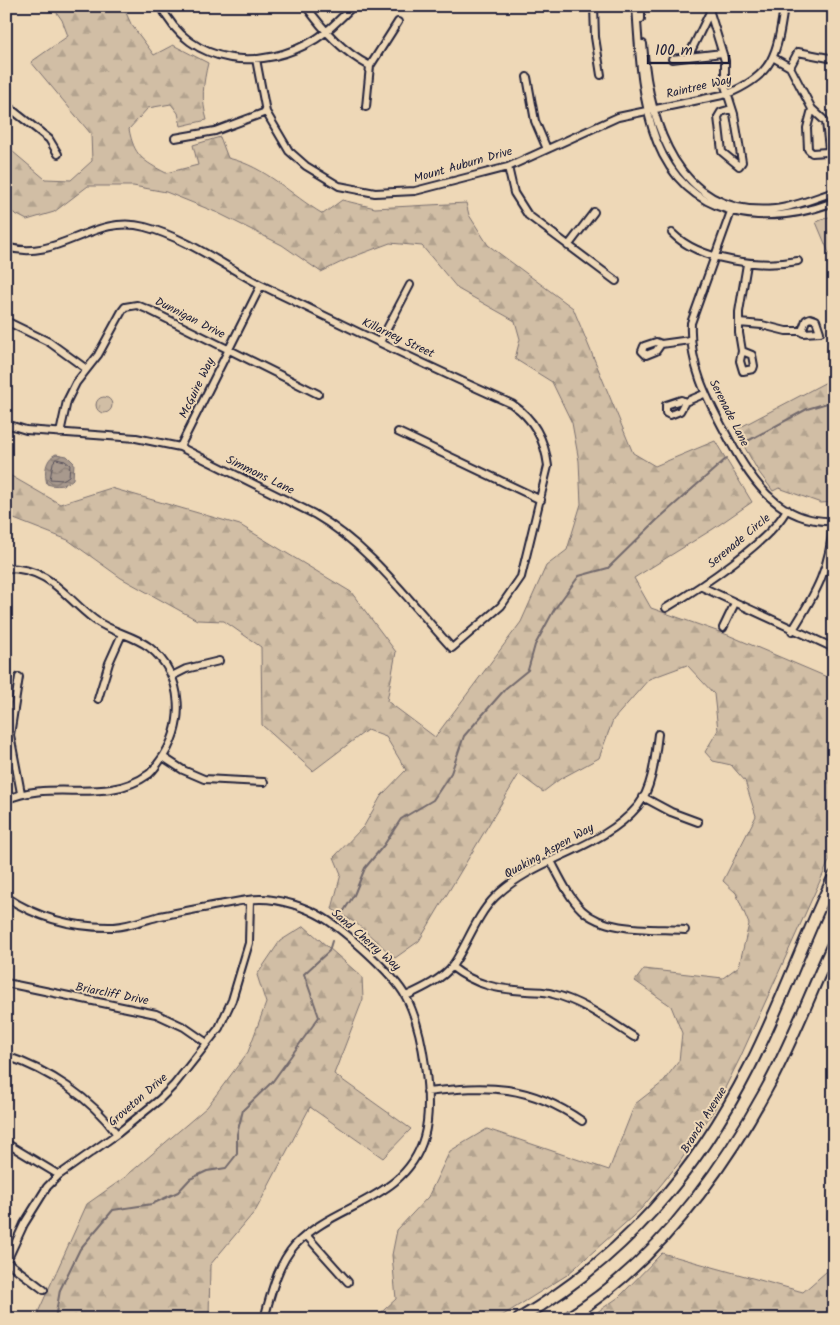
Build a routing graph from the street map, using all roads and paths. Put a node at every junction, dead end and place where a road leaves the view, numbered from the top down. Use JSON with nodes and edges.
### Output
{"nodes":[{"id":1,"x":161,"y":6,"type":"edge"},
{"id":2,"x":306,"y":6,"type":"edge"},
{"id":3,"x":353,"y":6,"type":"edge"},
{"id":4,"x":594,"y":6,"type":"edge"},
{"id":5,"x":636,"y":6,"type":"edge"},
{"id":6,"x":641,"y":6,"type":"edge"},
{"id":7,"x":800,"y":6,"type":"edge"},
{"id":8,"x":784,"y":7,"type":"edge"},
{"id":9,"x":709,"y":9,"type":"edge"},
{"id":10,"x":398,"y":22,"type":"dead end"},
{"id":11,"x":325,"y":32,"type":"junction"},
{"id":12,"x":722,"y":53,"type":"junction"},
{"id":13,"x":688,"y":57,"type":"junction"},
{"id":14,"x":774,"y":58,"type":"junction"},
{"id":15,"x":256,"y":59,"type":"junction"},
{"id":16,"x":672,"y":59,"type":"dead end"},
{"id":17,"x":834,"y":59,"type":"edge"},
{"id":18,"x":370,"y":66,"type":"junction"},
{"id":19,"x":790,"y":68,"type":"junction"},
{"id":20,"x":601,"y":75,"type":"dead end"},
{"id":21,"x":526,"y":77,"type":"dead end"},
{"id":22,"x":727,"y":94,"type":"junction"},
{"id":23,"x":6,"y":105,"type":"edge"},
{"id":24,"x":366,"y":107,"type":"dead end"},
{"id":25,"x":652,"y":109,"type":"junction"},
{"id":26,"x":730,"y":109,"type":"junction"},
{"id":27,"x":812,"y":109,"type":"junction"},
{"id":28,"x":266,"y":112,"type":"junction"},
{"id":29,"x":175,"y":138,"type":"dead end"},
{"id":30,"x":547,"y":149,"type":"junction"},
{"id":31,"x":58,"y":154,"type":"dead end"},
{"id":32,"x":508,"y":167,"type":"junction"},
{"id":33,"x":834,"y":192,"type":"edge"},
{"id":34,"x":834,"y":202,"type":"edge"},
{"id":35,"x":731,"y":209,"type":"junction"},
{"id":36,"x":594,"y":212,"type":"dead end"},
{"id":37,"x":672,"y":233,"type":"dead end"},
{"id":38,"x":568,"y":246,"type":"junction"},
{"id":39,"x":6,"y":247,"type":"edge"},
{"id":40,"x":714,"y":255,"type":"junction"},
{"id":41,"x":798,"y":262,"type":"dead end"},
{"id":42,"x":747,"y":264,"type":"junction"},
{"id":43,"x":616,"y":281,"type":"dead end"},
{"id":44,"x":410,"y":284,"type":"dead end"},
{"id":45,"x":261,"y":285,"type":"junction"},
{"id":46,"x":6,"y":321,"type":"edge"},
{"id":47,"x":739,"y":323,"type":"junction"},
{"id":48,"x":802,"y":331,"type":"dead end"},
{"id":49,"x":690,"y":340,"type":"junction"},
{"id":50,"x":380,"y":342,"type":"junction"},
{"id":51,"x":661,"y":344,"type":"dead end"},
{"id":52,"x":228,"y":350,"type":"junction"},
{"id":53,"x":742,"y":351,"type":"dead end"},
{"id":54,"x":85,"y":368,"type":"junction"},
{"id":55,"x":318,"y":394,"type":"dead end"},
{"id":56,"x":704,"y":394,"type":"junction"},
{"id":57,"x":685,"y":402,"type":"dead end"},
{"id":58,"x":6,"y":424,"type":"edge"},
{"id":59,"x":398,"y":432,"type":"dead end"},
{"id":60,"x":60,"y":433,"type":"junction"},
{"id":61,"x":180,"y":447,"type":"junction"},
{"id":62,"x":541,"y":500,"type":"junction"},
{"id":63,"x":786,"y":509,"type":"junction"},
{"id":64,"x":833,"y":521,"type":"edge"},
{"id":65,"x":6,"y":568,"type":"edge"},
{"id":66,"x":702,"y":587,"type":"junction"},
{"id":67,"x":734,"y":603,"type":"junction"},
{"id":68,"x":666,"y":608,"type":"dead end"},
{"id":69,"x":723,"y":628,"type":"dead end"},
{"id":70,"x":792,"y":630,"type":"junction"},
{"id":71,"x":122,"y":634,"type":"junction"},
{"id":72,"x":452,"y":648,"type":"joint"},
{"id":73,"x":834,"y":648,"type":"edge"},
{"id":74,"x":219,"y":661,"type":"dead end"},
{"id":75,"x":172,"y":676,"type":"junction"},
{"id":76,"x":19,"y":678,"type":"dead end"},
{"id":77,"x":98,"y":699,"type":"dead end"},
{"id":78,"x":658,"y":734,"type":"dead end"},
{"id":79,"x":163,"y":757,"type":"junction"},
{"id":80,"x":264,"y":782,"type":"dead end"},
{"id":81,"x":21,"y":793,"type":"junction"},
{"id":82,"x":644,"y":797,"type":"junction"},
{"id":83,"x":6,"y":800,"type":"edge"},
{"id":84,"x":698,"y":822,"type":"dead end"},
{"id":85,"x":551,"y":861,"type":"junction"},
{"id":86,"x":834,"y":876,"type":"edge"},
{"id":87,"x":6,"y":897,"type":"edge"},
{"id":88,"x":250,"y":900,"type":"junction"},
{"id":89,"x":685,"y":930,"type":"dead end"},
{"id":90,"x":834,"y":942,"type":"edge"},
{"id":91,"x":452,"y":967,"type":"junction"},
{"id":92,"x":6,"y":984,"type":"edge"},
{"id":93,"x":406,"y":996,"type":"junction"},
{"id":94,"x":634,"y":1037,"type":"dead end"},
{"id":95,"x":208,"y":1043,"type":"junction"},
{"id":96,"x":6,"y":1056,"type":"edge"},
{"id":97,"x":427,"y":1092,"type":"junction"},
{"id":98,"x":582,"y":1121,"type":"dead end"},
{"id":99,"x":118,"y":1134,"type":"junction"},
{"id":100,"x":6,"y":1143,"type":"edge"},
{"id":101,"x":59,"y":1175,"type":"junction"},
{"id":102,"x":306,"y":1235,"type":"junction"},
{"id":103,"x":6,"y":1262,"type":"edge"},
{"id":104,"x":348,"y":1282,"type":"dead end"},
{"id":105,"x":44,"y":1290,"type":"dead end"},
{"id":106,"x":264,"y":1319,"type":"edge"},
{"id":107,"x":519,"y":1319,"type":"edge"},
{"id":108,"x":566,"y":1319,"type":"edge"}],
"edges":[{"from":1,"to":15,"type":"street"},
{"from":2,"to":11,"type":"street"},
{"from":3,"to":11,"type":"street"},
{"from":4,"to":20,"type":"street"},
{"from":5,"to":25,"type":"street"},
{"from":6,"to":25,"type":"street"},
{"from":7,"to":8,"type":"street"},
{"from":8,"to":14,"type":"street","name":"Raintree Way"},
{"from":9,"to":12,"type":"street"},
{"from":9,"to":13,"type":"street"},
{"from":10,"to":18,"type":"street"},
{"from":11,"to":15,"type":"street"},
{"from":11,"to":18,"type":"street"},
{"from":12,"to":13,"type":"street"},
{"from":12,"to":22,"type":"street"},
{"from":13,"to":16,"type":"street"},
{"from":14,"to":19,"type":"street"},
{"from":14,"to":22,"type":"street","name":"Raintree Way"},
{"from":15,"to":28,"type":"street","name":"Mount Auburn Drive"},
{"from":17,"to":19,"type":"street"},
{"from":18,"to":24,"type":"street"},
{"from":19,"to":27,"type":"street"},
{"from":21,"to":30,"type":"street"},
{"from":22,"to":25,"type":"street","name":"Raintree Way"},
{"from":22,"to":26,"type":"street"},
{"from":23,"to":31,"type":"street"},
{"from":25,"to":30,"type":"street","name":"Mount Auburn Drive"},
{"from":25,"to":35,"type":"street"},
{"from":26,"to":26,"type":"street"},
{"from":27,"to":27,"type":"street"},
{"from":28,"to":29,"type":"street"},
{"from":28,"to":32,"type":"street","name":"Mount Auburn Drive"},
{"from":30,"to":32,"type":"street","name":"Mount Auburn Drive"},
{"from":32,"to":38,"type":"street"},
{"from":33,"to":35,"type":"street"},
{"from":34,"to":35,"type":"street"},
{"from":35,"to":40,"type":"street","name":"Serenade Lane"},
{"from":36,"to":38,"type":"street"},
{"from":37,"to":40,"type":"street"},
{"from":38,"to":43,"type":"street"},
{"from":39,"to":45,"type":"street","name":"Killarney Street"},
{"from":40,"to":42,"type":"street"},
{"from":40,"to":49,"type":"street","name":"Serenade Lane"},
{"from":41,"to":42,"type":"street"},
{"from":42,"to":47,"type":"street"},
{"from":44,"to":50,"type":"street"},
{"from":45,"to":50,"type":"street","name":"Killarney Street"},
{"from":45,"to":52,"type":"street","name":"McGuire Way"},
{"from":46,"to":54,"type":"street"},
{"from":47,"to":48,"type":"street"},
{"from":47,"to":53,"type":"street"},
{"from":49,"to":51,"type":"street"},
{"from":49,"to":56,"type":"street","name":"Serenade Lane"},
{"from":50,"to":62,"type":"street","name":"Killarney Street"},
{"from":52,"to":54,"type":"street","name":"Dunnigan Drive"},
{"from":52,"to":55,"type":"street","name":"Dunnigan Drive"},
{"from":52,"to":61,"type":"street","name":"McGuire Way"},
{"from":54,"to":60,"type":"street","name":"Dunnigan Drive"},
{"from":56,"to":57,"type":"street"},
{"from":56,"to":63,"type":"street","name":"Serenade Lane"},
{"from":58,"to":60,"type":"street","name":"Simmons Lane"},
{"from":59,"to":62,"type":"street"},
{"from":60,"to":61,"type":"street","name":"Simmons Lane"},
{"from":61,"to":72,"type":"street","name":"Simmons Lane"},
{"from":62,"to":72,"type":"street","name":"Killarney Street"},
{"from":63,"to":64,"type":"street","name":"Serenade Lane"},
{"from":63,"to":66,"type":"street","name":"Serenade Circle"},
{"from":64,"to":70,"type":"street"},
{"from":65,"to":71,"type":"street"},
{"from":66,"to":67,"type":"street"},
{"from":66,"to":68,"type":"street","name":"Serenade Circle"},
{"from":67,"to":69,"type":"street"},
{"from":67,"to":70,"type":"street"},
{"from":70,"to":73,"type":"street"},
{"from":71,"to":75,"type":"street"},
{"from":71,"to":77,"type":"street"},
{"from":74,"to":75,"type":"street"},
{"from":75,"to":79,"type":"street"},
{"from":76,"to":81,"type":"street"},
{"from":78,"to":82,"type":"street","name":"Quaking Aspen Way"},
{"from":79,"to":80,"type":"street"},
{"from":79,"to":81,"type":"street"},
{"from":81,"to":83,"type":"street"},
{"from":82,"to":84,"type":"street"},
{"from":82,"to":85,"type":"street","name":"Quaking Aspen Way"},
{"from":85,"to":89,"type":"street"},
{"from":85,"to":91,"type":"street","name":"Quaking Aspen Way"},
{"from":86,"to":107,"type":"highway","name":"Branch Avenue"},
{"from":87,"to":88,"type":"street","name":"Sand Cherry Way"},
{"from":88,"to":93,"type":"street","name":"Sand Cherry Way"},
{"from":88,"to":95,"type":"street","name":"Groveton Drive"},
{"from":90,"to":108,"type":"highway"},
{"from":91,"to":93,"type":"street","name":"Quaking Aspen Way"},
{"from":91,"to":94,"type":"street"},
{"from":92,"to":95,"type":"street","name":"Briarcliff Drive"},
{"from":93,"to":97,"type":"street","name":"Sand Cherry Way"},
{"from":95,"to":99,"type":"street","name":"Groveton Drive"},
{"from":96,"to":99,"type":"street"},
{"from":97,"to":98,"type":"street"},
{"from":97,"to":102,"type":"street","name":"Sand Cherry Way"},
{"from":99,"to":101,"type":"street","name":"Groveton Drive"},
{"from":100,"to":101,"type":"street"},
{"from":101,"to":103,"type":"street","name":"Groveton Drive"},
{"from":102,"to":104,"type":"street"},
{"from":102,"to":106,"type":"street","name":"Sand Cherry Way"},
{"from":103,"to":105,"type":"street"}]}
